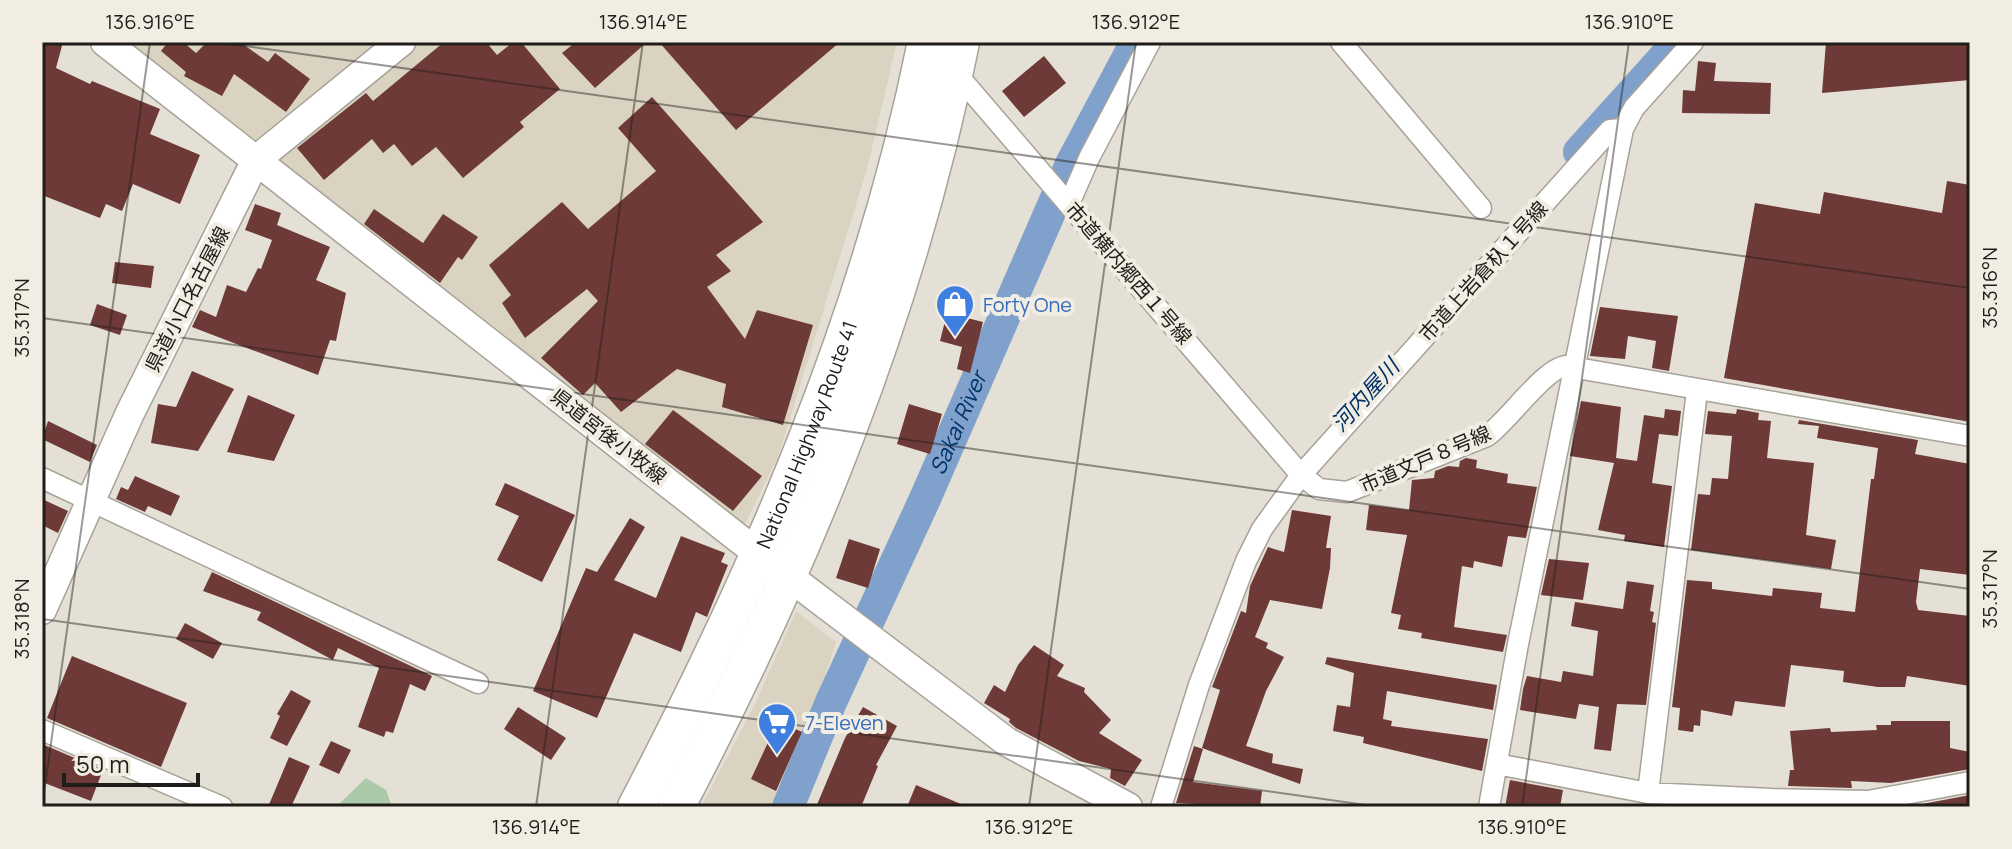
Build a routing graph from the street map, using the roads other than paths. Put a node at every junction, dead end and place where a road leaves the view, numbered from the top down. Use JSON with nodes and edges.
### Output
{"nodes":[{"id":1,"x":105,"y":42,"type":"edge"},
{"id":2,"x":401,"y":42,"type":"edge"},
{"id":3,"x":926,"y":42,"type":"edge"},
{"id":4,"x":1150,"y":42,"type":"edge"},
{"id":5,"x":1341,"y":42,"type":"edge"},
{"id":6,"x":1693,"y":42,"type":"edge"},
{"id":7,"x":958,"y":57,"type":"edge"},
{"id":8,"x":1623,"y":129,"type":"junction"},
{"id":9,"x":256,"y":160,"type":"junction"},
{"id":10,"x":1069,"y":204,"type":"junction"},
{"id":11,"x":1481,"y":208,"type":"dead end"},
{"id":12,"x":1576,"y":367,"type":"junction"},
{"id":13,"x":1697,"y":391,"type":"junction"},
{"id":14,"x":1970,"y":436,"type":"edge"},
{"id":15,"x":1301,"y":475,"type":"junction"},
{"id":16,"x":42,"y":478,"type":"edge"},
{"id":17,"x":90,"y":501,"type":"junction"},
{"id":18,"x":761,"y":554,"type":"junction"},
{"id":19,"x":790,"y":575,"type":"junction"},
{"id":20,"x":42,"y":610,"type":"edge"},
{"id":21,"x":478,"y":683,"type":"dead end"},
{"id":22,"x":42,"y":730,"type":"edge"},
{"id":23,"x":1497,"y":764,"type":"junction"},
{"id":24,"x":1970,"y":782,"type":"edge"},
{"id":25,"x":1648,"y":793,"type":"junction"},
{"id":26,"x":222,"y":807,"type":"edge"},
{"id":27,"x":636,"y":807,"type":"edge"},
{"id":28,"x":676,"y":807,"type":"edge"},
{"id":29,"x":1128,"y":807,"type":"edge"},
{"id":30,"x":1161,"y":807,"type":"edge"},
{"id":31,"x":1489,"y":807,"type":"edge"}],
"edges":[{"from":1,"to":9,"type":"main road","name":"県道宮後小牧線"},
{"from":2,"to":9,"type":"main road","name":"県道小口名古屋線"},
{"from":3,"to":18,"type":"highway","name":"National Highway Route 41"},
{"from":4,"to":10,"type":"street"},
{"from":5,"to":11,"type":"street"},
{"from":6,"to":8,"type":"street"},
{"from":7,"to":10,"type":"street","name":"市道横内郷西１号線"},
{"from":7,"to":19,"type":"highway","name":"National Highway Route 41"},
{"from":8,"to":12,"type":"street"},
{"from":8,"to":15,"type":"street","name":"市道上岩倉杁１号線"},
{"from":9,"to":17,"type":"main road","name":"県道小口名古屋線"},
{"from":9,"to":18,"type":"main road","name":"県道宮後小牧線"},
{"from":10,"to":15,"type":"street","name":"市道横内郷西１号線"},
{"from":12,"to":13,"type":"street"},
{"from":12,"to":15,"type":"street","name":"市道文戸８号線"},
{"from":12,"to":23,"type":"street"},
{"from":13,"to":14,"type":"street"},
{"from":13,"to":25,"type":"street"},
{"from":15,"to":30,"type":"street","name":"市道上岩倉杁１号線"},
{"from":16,"to":17,"type":"street"},
{"from":17,"to":20,"type":"main road","name":"県道小口名古屋線"},
{"from":17,"to":21,"type":"street"},
{"from":18,"to":19,"type":"main road","name":"県道宮後小牧線"},
{"from":18,"to":27,"type":"highway","name":"National Highway Route 41"},
{"from":19,"to":28,"type":"highway","name":"National Highway Route 41"},
{"from":19,"to":29,"type":"main road","name":"県道宮後小牧線"},
{"from":22,"to":26,"type":"street"},
{"from":23,"to":25,"type":"street"},
{"from":23,"to":31,"type":"street"},
{"from":24,"to":25,"type":"street"}]}
